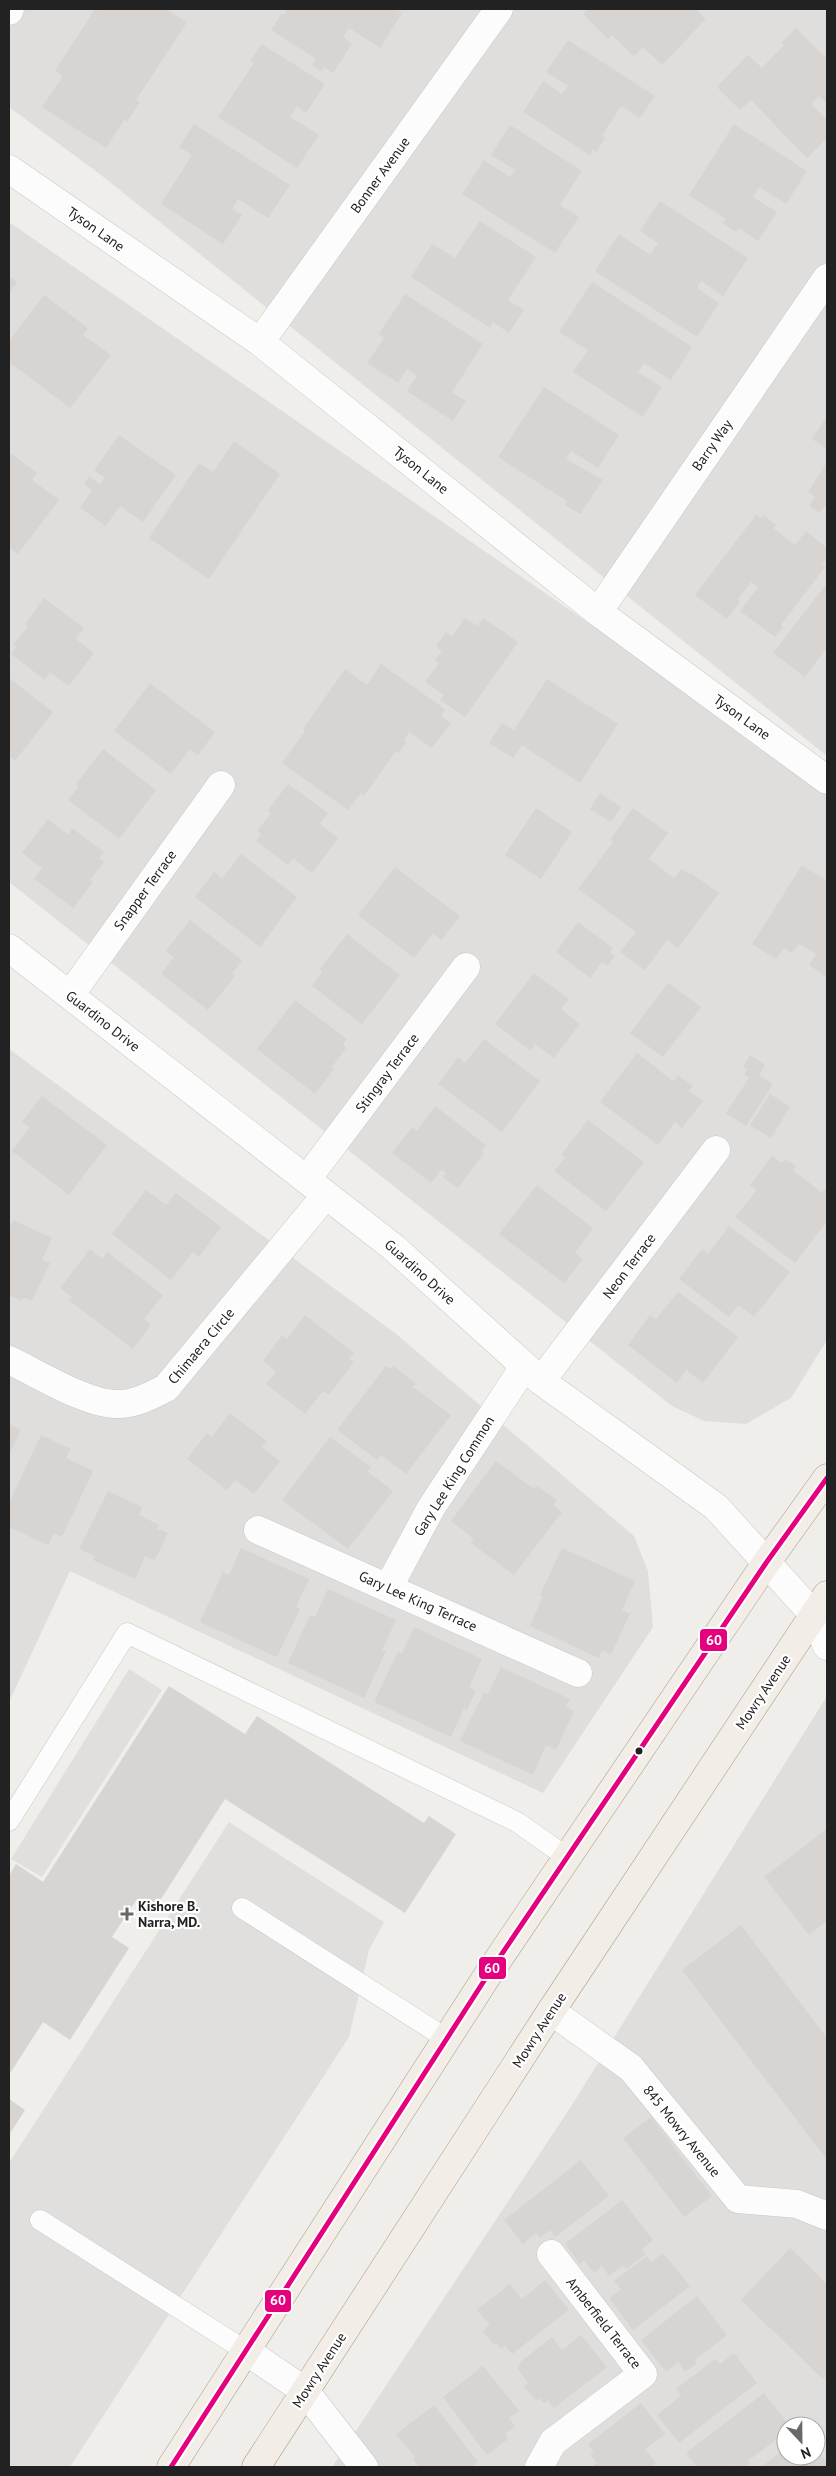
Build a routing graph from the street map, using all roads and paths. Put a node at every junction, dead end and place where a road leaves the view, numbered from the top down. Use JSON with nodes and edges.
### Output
{"nodes":[{"id":1,"x":499,"y":9,"type":"edge"},
{"id":2,"x":9,"y":168,"type":"edge"},
{"id":3,"x":827,"y":278,"type":"edge"},
{"id":4,"x":260,"y":342,"type":"junction"},
{"id":5,"x":598,"y":612,"type":"junction"},
{"id":6,"x":827,"y":780,"type":"edge"},
{"id":7,"x":221,"y":785,"type":"dead end"},
{"id":8,"x":9,"y":948,"type":"edge"},
{"id":9,"x":466,"y":967,"type":"dead end"},
{"id":10,"x":70,"y":995,"type":"junction"},
{"id":11,"x":716,"y":1150,"type":"dead end"},
{"id":12,"x":316,"y":1188,"type":"junction"},
{"id":13,"x":9,"y":1360,"type":"edge"},
{"id":14,"x":533,"y":1374,"type":"junction"},
{"id":15,"x":827,"y":1478,"type":"edge"},
{"id":16,"x":258,"y":1530,"type":"dead end"},
{"id":17,"x":766,"y":1563,"type":"junction"},
{"id":18,"x":388,"y":1588,"type":"junction"},
{"id":19,"x":823,"y":1610,"type":"edge"},
{"id":20,"x":827,"y":1646,"type":"edge"},
{"id":21,"x":578,"y":1672,"type":"dead end"},
{"id":22,"x":9,"y":1820,"type":"edge"},
{"id":23,"x":568,"y":1858,"type":"junction"},
{"id":24,"x":242,"y":1908,"type":"dead end"},
{"id":25,"x":551,"y":2011,"type":"junction"},
{"id":26,"x":447,"y":2039,"type":"junction"},
{"id":27,"x":827,"y":2216,"type":"edge"},
{"id":28,"x":40,"y":2220,"type":"dead end"},
{"id":29,"x":551,"y":2254,"type":"dead end"},
{"id":30,"x":246,"y":2351,"type":"junction"},
{"id":31,"x":305,"y":2391,"type":"junction"},
{"id":32,"x":171,"y":2467,"type":"edge"},
{"id":33,"x":256,"y":2467,"type":"edge"},
{"id":34,"x":364,"y":2467,"type":"edge"},
{"id":35,"x":539,"y":2467,"type":"edge"}],
"edges":[{"from":1,"to":4,"type":"street","name":"Bonner Avenue"},
{"from":2,"to":4,"type":"street","name":"Tyson Lane"},
{"from":3,"to":5,"type":"street","name":"Barry Way"},
{"from":4,"to":5,"type":"street","name":"Tyson Lane"},
{"from":5,"to":6,"type":"street","name":"Tyson Lane"},
{"from":7,"to":10,"type":"street","name":"Snapper Terrace"},
{"from":8,"to":10,"type":"street","name":"Guardino Drive"},
{"from":9,"to":12,"type":"street","name":"Stingray Terrace"},
{"from":10,"to":12,"type":"street","name":"Guardino Drive"},
{"from":11,"to":14,"type":"street","name":"Neon Terrace"},
{"from":12,"to":13,"type":"street","name":"Chimaera Circle"},
{"from":12,"to":14,"type":"street","name":"Guardino Drive"},
{"from":14,"to":17,"type":"street","name":"Guardino Drive"},
{"from":14,"to":18,"type":"street","name":"Gary Lee King Common"},
{"from":15,"to":17,"type":"main road"},
{"from":16,"to":18,"type":"street","name":"Gary Lee King Terrace"},
{"from":17,"to":19,"type":"street","name":"Guardino Drive"},
{"from":17,"to":23,"type":"main road"},
{"from":18,"to":21,"type":"street","name":"Gary Lee King Terrace"},
{"from":19,"to":20,"type":"street","name":"Guardino Drive"},
{"from":19,"to":25,"type":"main road","name":"Mowry Avenue"},
{"from":22,"to":23,"type":"lane"},
{"from":23,"to":26,"type":"main road"},
{"from":24,"to":26,"type":"lane"},
{"from":25,"to":27,"type":"street","name":"845 Mowry Avenue"},
{"from":25,"to":31,"type":"main road","name":"Mowry Avenue"},
{"from":26,"to":30,"type":"main road"},
{"from":28,"to":30,"type":"lane"},
{"from":29,"to":35,"type":"street","name":"Amberfield Terrace"},
{"from":30,"to":31,"type":"street"},
{"from":30,"to":32,"type":"main road"},
{"from":31,"to":33,"type":"main road","name":"Mowry Avenue"},
{"from":31,"to":34,"type":"street"}]}
